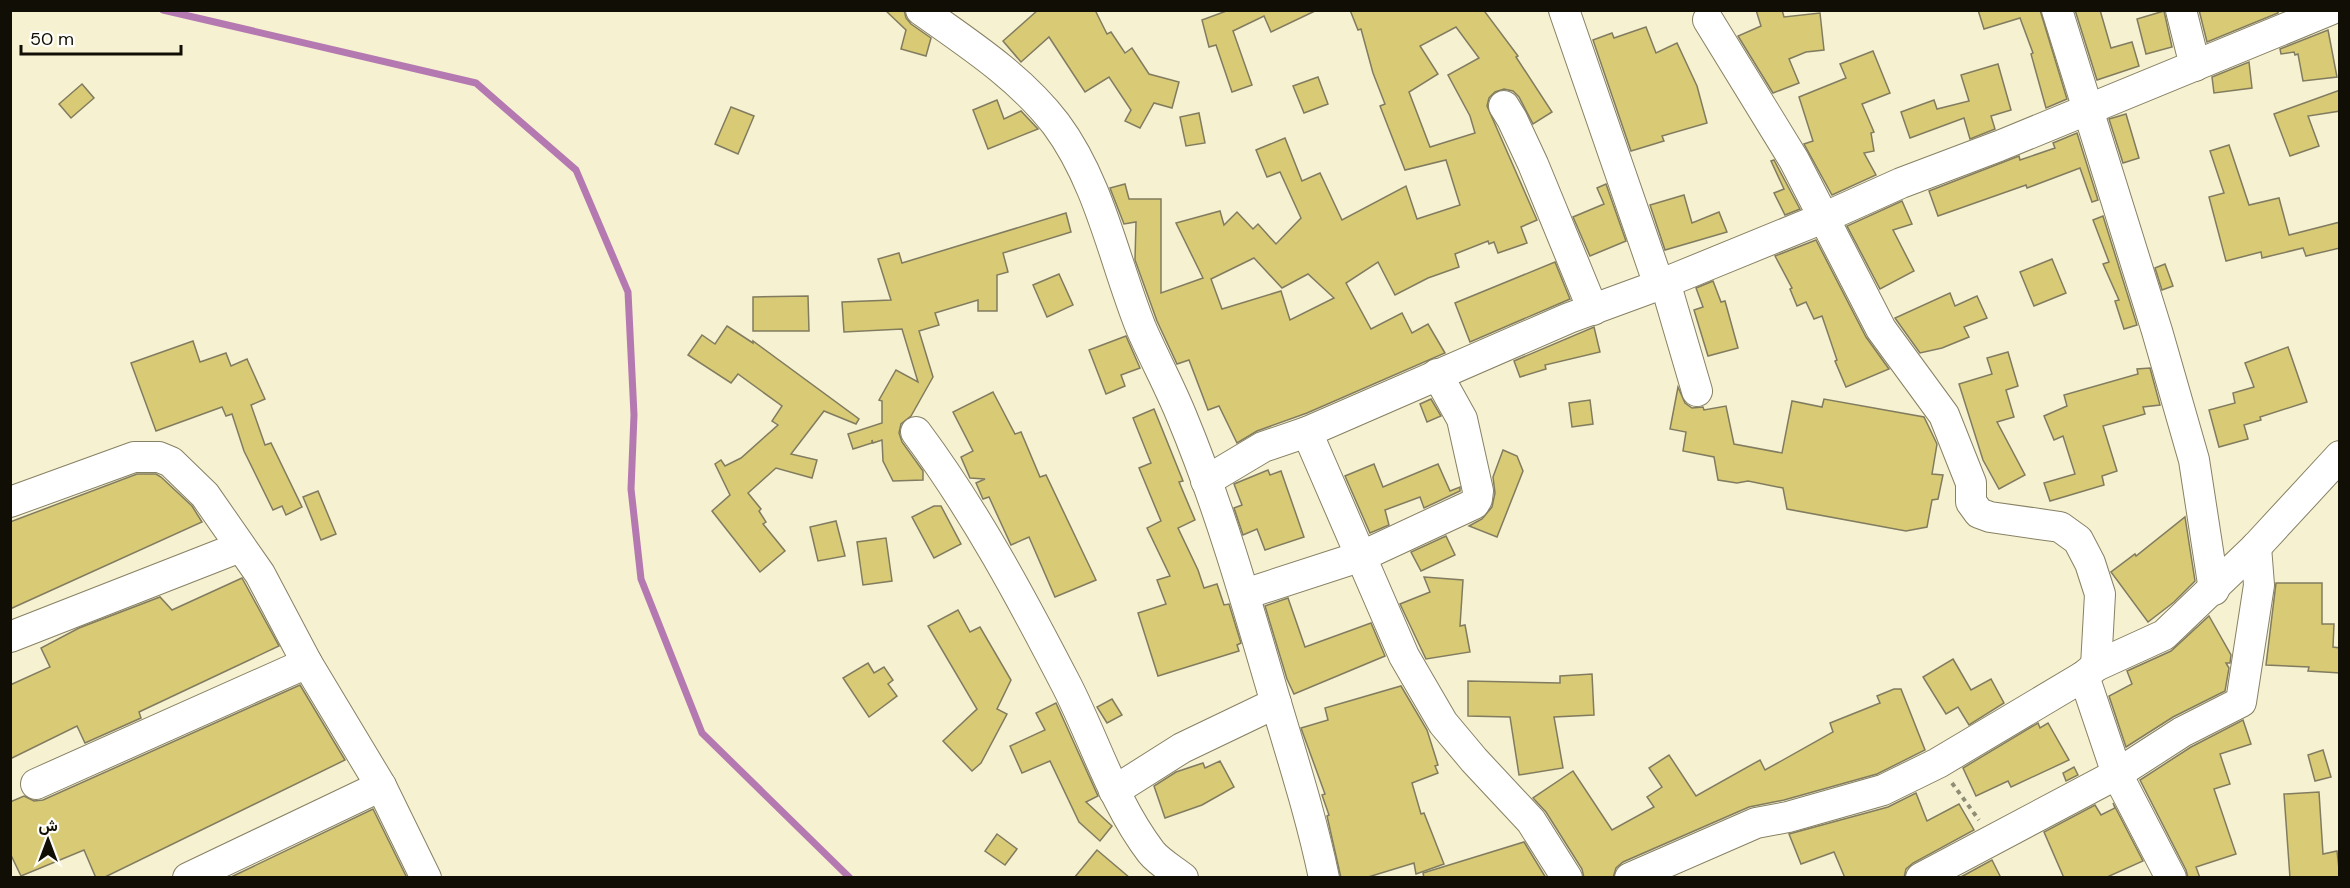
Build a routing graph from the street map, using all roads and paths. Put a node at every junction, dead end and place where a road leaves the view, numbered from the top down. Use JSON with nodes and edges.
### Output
{"nodes":[{"id":1,"x":921,"y":10,"type":"edge"},
{"id":2,"x":1564,"y":10,"type":"edge"},
{"id":3,"x":2057,"y":10,"type":"edge"},
{"id":4,"x":2181,"y":10,"type":"edge"},
{"id":5,"x":2330,"y":10,"type":"edge"},
{"id":6,"x":1708,"y":20,"type":"dead end"},
{"id":7,"x":2195,"y":66,"type":"junction"},
{"id":8,"x":1504,"y":106,"type":"dead end"},
{"id":9,"x":2088,"y":108,"type":"junction"},
{"id":10,"x":1823,"y":218,"type":"junction"},
{"id":11,"x":1662,"y":283,"type":"junction"},
{"id":12,"x":1593,"y":310,"type":"junction"},
{"id":13,"x":1437,"y":374,"type":"junction"},
{"id":14,"x":1697,"y":391,"type":"dead end"},
{"id":15,"x":916,"y":432,"type":"dead end"},
{"id":16,"x":1307,"y":432,"type":"junction"},
{"id":17,"x":2340,"y":456,"type":"edge"},
{"id":18,"x":1206,"y":481,"type":"junction"},
{"id":19,"x":10,"y":502,"type":"edge"},
{"id":20,"x":240,"y":547,"type":"junction"},
{"id":21,"x":2256,"y":547,"type":"junction"},
{"id":22,"x":1362,"y":556,"type":"junction"},
{"id":23,"x":2214,"y":590,"type":"junction"},
{"id":24,"x":1245,"y":594,"type":"junction"},
{"id":25,"x":10,"y":638,"type":"edge"},
{"id":26,"x":307,"y":663,"type":"junction"},
{"id":27,"x":2090,"y":671,"type":"junction"},
{"id":28,"x":1276,"y":703,"type":"junction"},
{"id":29,"x":1938,"y":763,"type":"junction"},
{"id":30,"x":2117,"y":774,"type":"junction"},
{"id":31,"x":36,"y":784,"type":"dead end"},
{"id":32,"x":381,"y":786,"type":"junction"},
{"id":33,"x":1114,"y":791,"type":"junction"},
{"id":34,"x":1990,"y":841,"type":"junction"},
{"id":35,"x":188,"y":878,"type":"edge"},
{"id":36,"x":426,"y":878,"type":"edge"},
{"id":37,"x":1183,"y":878,"type":"edge"},
{"id":38,"x":1324,"y":878,"type":"edge"},
{"id":39,"x":1567,"y":878,"type":"edge"},
{"id":40,"x":1630,"y":878,"type":"edge"},
{"id":41,"x":1921,"y":878,"type":"edge"},
{"id":42,"x":2171,"y":878,"type":"edge"}],
"edges":[{"from":1,"to":18,"type":"street"},
{"from":2,"to":11,"type":"street"},
{"from":3,"to":9,"type":"street"},
{"from":4,"to":7,"type":"street"},
{"from":5,"to":7,"type":"street"},
{"from":6,"to":10,"type":"street"},
{"from":7,"to":9,"type":"street"},
{"from":8,"to":12,"type":"street"},
{"from":9,"to":10,"type":"street"},
{"from":9,"to":23,"type":"street"},
{"from":10,"to":11,"type":"street"},
{"from":10,"to":27,"type":"street"},
{"from":11,"to":12,"type":"street"},
{"from":11,"to":14,"type":"street"},
{"from":12,"to":13,"type":"street"},
{"from":13,"to":16,"type":"street"},
{"from":13,"to":22,"type":"street"},
{"from":15,"to":33,"type":"street"},
{"from":16,"to":18,"type":"street"},
{"from":16,"to":22,"type":"street"},
{"from":17,"to":21,"type":"street"},
{"from":18,"to":24,"type":"street"},
{"from":19,"to":20,"type":"street"},
{"from":20,"to":25,"type":"street"},
{"from":20,"to":26,"type":"street"},
{"from":21,"to":23,"type":"street"},
{"from":21,"to":30,"type":"street"},
{"from":22,"to":24,"type":"street"},
{"from":22,"to":39,"type":"street"},
{"from":23,"to":27,"type":"street"},
{"from":24,"to":28,"type":"street"},
{"from":26,"to":31,"type":"street"},
{"from":26,"to":32,"type":"street"},
{"from":27,"to":29,"type":"street"},
{"from":27,"to":30,"type":"street"},
{"from":28,"to":33,"type":"street"},
{"from":28,"to":38,"type":"street"},
{"from":29,"to":34,"type":"path"},
{"from":29,"to":40,"type":"street"},
{"from":30,"to":34,"type":"street"},
{"from":30,"to":42,"type":"street"},
{"from":32,"to":35,"type":"street"},
{"from":32,"to":36,"type":"street"},
{"from":33,"to":37,"type":"street"},
{"from":34,"to":41,"type":"street"}]}
